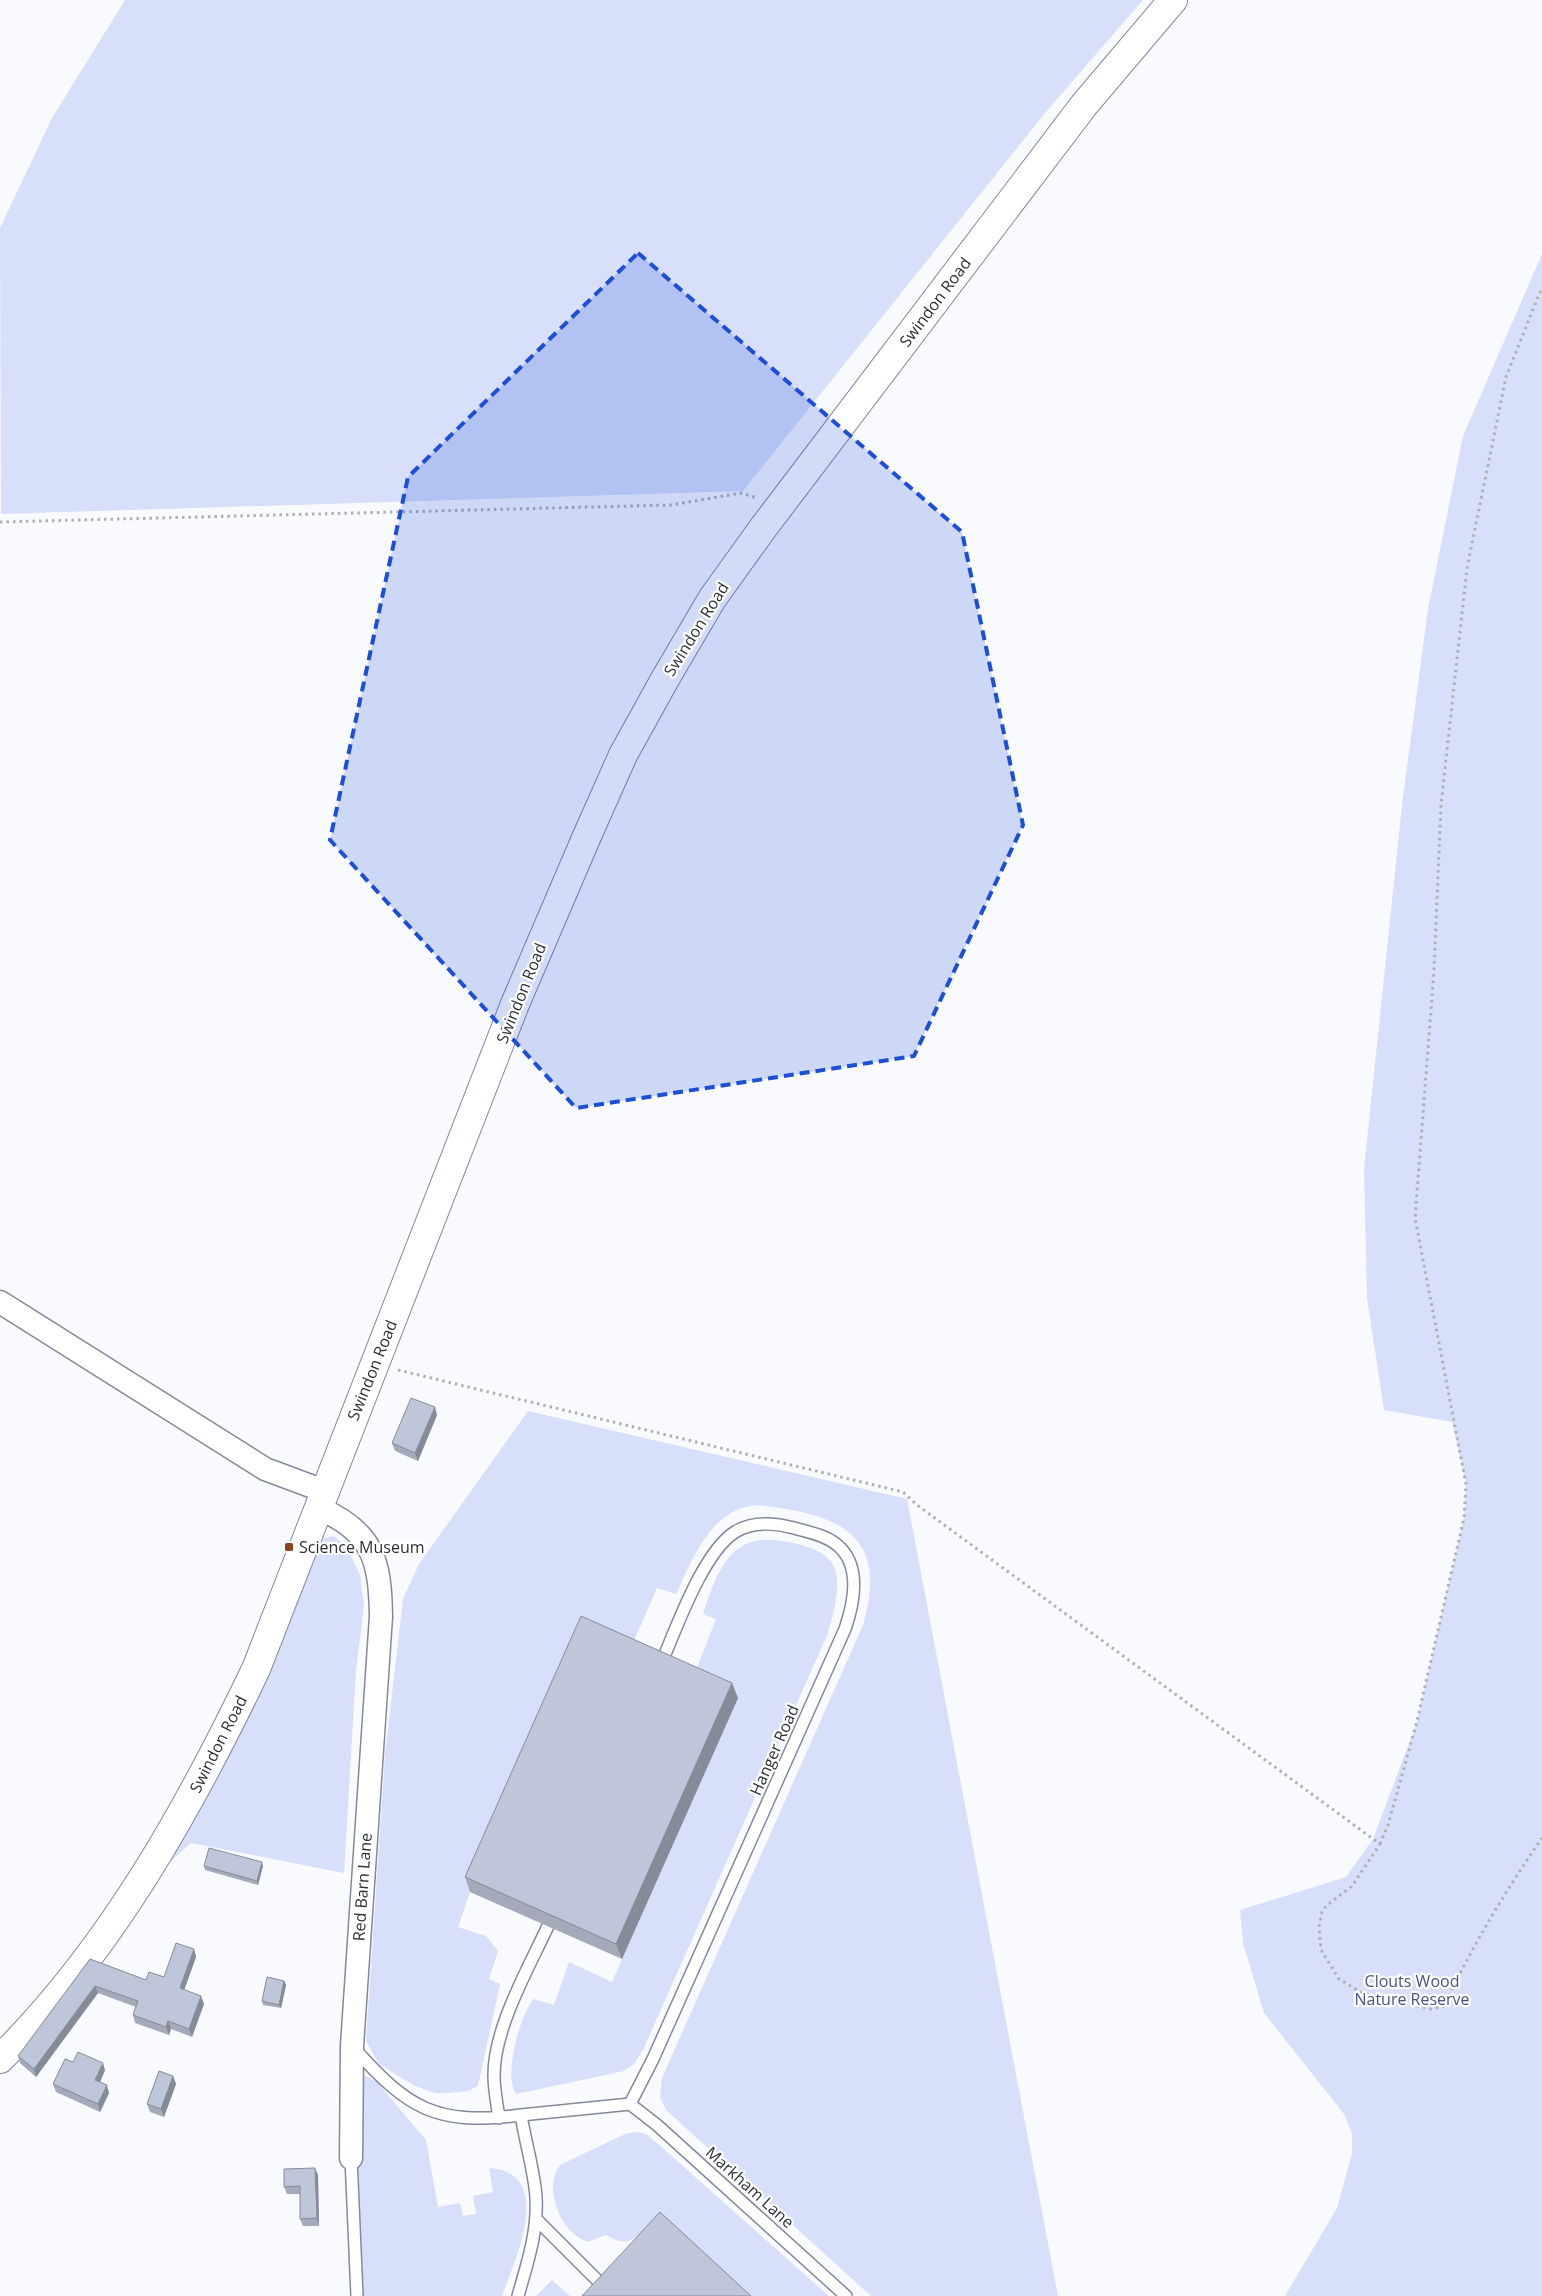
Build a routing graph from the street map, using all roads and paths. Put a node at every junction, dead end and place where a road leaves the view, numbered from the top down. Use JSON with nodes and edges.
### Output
{"nodes":[{"id":1,"x":1173,"y":0,"type":"edge"},
{"id":2,"x":1542,"y":287,"type":"edge"},
{"id":3,"x":777,"y":510,"type":"junction"},
{"id":4,"x":0,"y":522,"type":"edge"},
{"id":5,"x":0,"y":1302,"type":"edge"},
{"id":6,"x":391,"y":1368,"type":"dead end"},
{"id":7,"x":321,"y":1499,"type":"junction"},
{"id":8,"x":660,"y":1664,"type":"edge"},
{"id":9,"x":1542,"y":1838,"type":"edge"},
{"id":10,"x":1380,"y":1844,"type":"junction"},
{"id":11,"x":548,"y":1926,"type":"edge"},
{"id":12,"x":352,"y":2046,"type":"junction"},
{"id":13,"x":0,"y":2059,"type":"edge"},
{"id":14,"x":630,"y":2104,"type":"junction"},
{"id":15,"x":521,"y":2115,"type":"junction"},
{"id":16,"x":499,"y":2118,"type":"junction"},
{"id":17,"x":351,"y":2158,"type":"joint"},
{"id":18,"x":536,"y":2219,"type":"junction"},
{"id":19,"x":600,"y":2283,"type":"edge"},
{"id":20,"x":357,"y":2296,"type":"edge"},
{"id":21,"x":518,"y":2296,"type":"edge"},
{"id":22,"x":846,"y":2296,"type":"edge"}],
"edges":[{"from":1,"to":3,"type":"main road","name":"Swindon Road"},
{"from":2,"to":10,"type":"path"},
{"from":3,"to":4,"type":"path"},
{"from":3,"to":7,"type":"main road","name":"Swindon Road"},
{"from":5,"to":7,"type":"street","name":"Red Barn Lane"},
{"from":6,"to":10,"type":"path"},
{"from":7,"to":12,"type":"street","name":"Red Barn Lane"},
{"from":7,"to":13,"type":"main road","name":"Swindon Road"},
{"from":8,"to":14,"type":"lane","name":"Hanger Road"},
{"from":9,"to":10,"type":"path"},
{"from":11,"to":16,"type":"lane"},
{"from":12,"to":16,"type":"lane"},
{"from":12,"to":17,"type":"street","name":"Red Barn Lane"},
{"from":14,"to":15,"type":"lane"},
{"from":14,"to":22,"type":"lane","name":"Markham Lane"},
{"from":15,"to":16,"type":"lane"},
{"from":15,"to":18,"type":"lane"},
{"from":17,"to":20,"type":"lane","name":"Red Barn Lane"},
{"from":18,"to":19,"type":"lane"},
{"from":18,"to":21,"type":"lane"}]}
